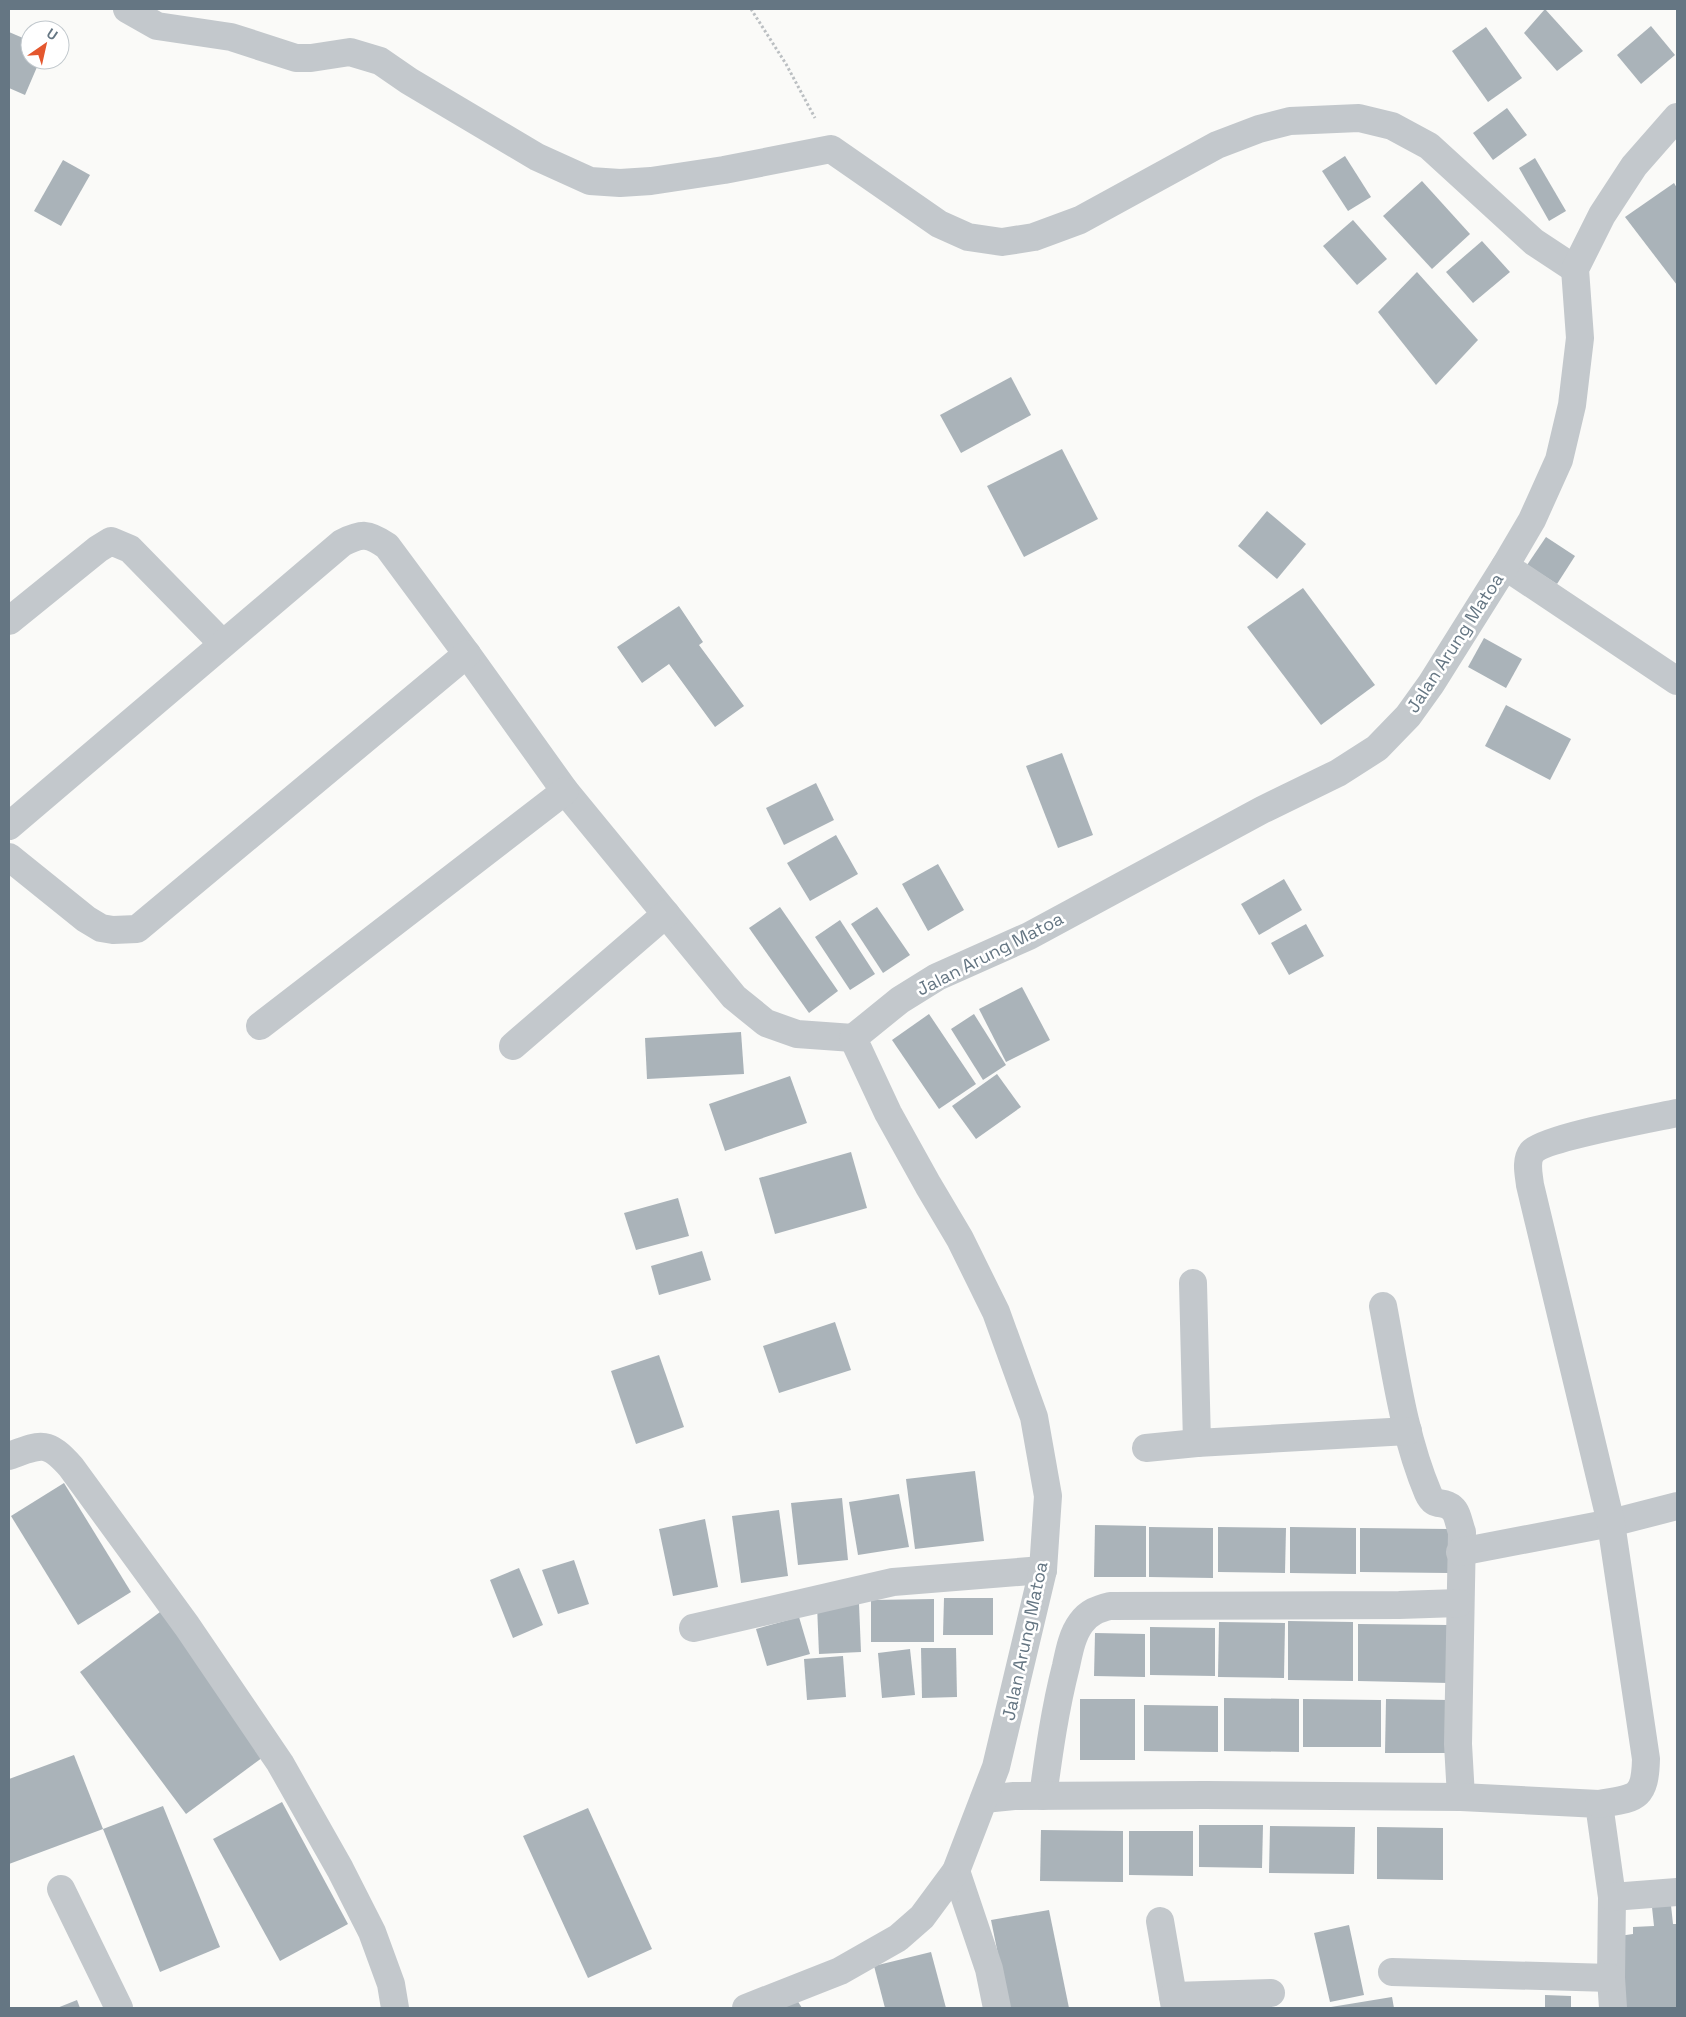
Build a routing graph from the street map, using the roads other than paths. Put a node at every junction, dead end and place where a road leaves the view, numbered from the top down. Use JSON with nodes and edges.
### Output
{"nodes":[{"id":1,"x":127,"y":9,"type":"edge"},
{"id":2,"x":1677,"y":117,"type":"edge"},
{"id":3,"x":1575,"y":269,"type":"junction"},
{"id":4,"x":1505,"y":566,"type":"junction"},
{"id":5,"x":9,"y":620,"type":"edge"},
{"id":6,"x":222,"y":643,"type":"junction"},
{"id":7,"x":468,"y":654,"type":"junction"},
{"id":8,"x":1677,"y":681,"type":"edge"},
{"id":9,"x":565,"y":791,"type":"junction"},
{"id":10,"x":9,"y":826,"type":"edge"},
{"id":11,"x":9,"y":857,"type":"edge"},
{"id":12,"x":666,"y":914,"type":"junction"},
{"id":13,"x":260,"y":1026,"type":"dead end"},
{"id":14,"x":853,"y":1038,"type":"junction"},
{"id":15,"x":513,"y":1046,"type":"dead end"},
{"id":16,"x":1677,"y":1113,"type":"edge"},
{"id":17,"x":1194,"y":1283,"type":"dead end"},
{"id":18,"x":1383,"y":1306,"type":"dead end"},
{"id":19,"x":1408,"y":1431,"type":"junction"},
{"id":20,"x":1197,"y":1443,"type":"junction"},
{"id":21,"x":1146,"y":1448,"type":"dead end"},
{"id":22,"x":9,"y":1456,"type":"edge"},
{"id":23,"x":1677,"y":1506,"type":"edge"},
{"id":24,"x":1610,"y":1523,"type":"junction"},
{"id":25,"x":1460,"y":1552,"type":"junction"},
{"id":26,"x":1043,"y":1570,"type":"junction"},
{"id":27,"x":1459,"y":1602,"type":"junction"},
{"id":28,"x":693,"y":1628,"type":"dead end"},
{"id":29,"x":1043,"y":1796,"type":"junction"},
{"id":30,"x":1461,"y":1797,"type":"junction"},
{"id":31,"x":984,"y":1799,"type":"junction"},
{"id":32,"x":1600,"y":1804,"type":"junction"},
{"id":33,"x":956,"y":1871,"type":"junction"},
{"id":34,"x":61,"y":1889,"type":"dead end"},
{"id":35,"x":1677,"y":1892,"type":"edge"},
{"id":36,"x":1612,"y":1897,"type":"junction"},
{"id":37,"x":1160,"y":1921,"type":"dead end"},
{"id":38,"x":1392,"y":1972,"type":"dead end"},
{"id":39,"x":1611,"y":1978,"type":"junction"},
{"id":40,"x":1271,"y":1993,"type":"dead end"},
{"id":41,"x":1174,"y":2002,"type":"edge"},
{"id":42,"x":120,"y":2008,"type":"edge"},
{"id":43,"x":395,"y":2008,"type":"edge"},
{"id":44,"x":746,"y":2008,"type":"edge"},
{"id":45,"x":997,"y":2008,"type":"edge"},
{"id":46,"x":1613,"y":2008,"type":"edge"}],
"edges":[{"from":1,"to":3,"type":"street"},
{"from":2,"to":3,"type":"street"},
{"from":3,"to":4,"type":"street","name":"Jalan Arung Matoa"},
{"from":4,"to":8,"type":"street"},
{"from":4,"to":14,"type":"street","name":"Jalan Arung Matoa"},
{"from":5,"to":6,"type":"street"},
{"from":6,"to":7,"type":"street"},
{"from":6,"to":10,"type":"street"},
{"from":7,"to":9,"type":"street"},
{"from":7,"to":11,"type":"street"},
{"from":9,"to":12,"type":"street"},
{"from":9,"to":13,"type":"street"},
{"from":12,"to":14,"type":"street"},
{"from":12,"to":15,"type":"street"},
{"from":14,"to":26,"type":"street","name":"Jalan Arung Matoa"},
{"from":16,"to":24,"type":"street"},
{"from":17,"to":20,"type":"street"},
{"from":18,"to":19,"type":"street"},
{"from":19,"to":20,"type":"street"},
{"from":19,"to":25,"type":"street"},
{"from":20,"to":21,"type":"street"},
{"from":22,"to":43,"type":"street"},
{"from":23,"to":24,"type":"street"},
{"from":24,"to":25,"type":"street"},
{"from":24,"to":32,"type":"street"},
{"from":25,"to":27,"type":"street"},
{"from":26,"to":28,"type":"street"},
{"from":26,"to":31,"type":"street","name":"Jalan Arung Matoa"},
{"from":27,"to":29,"type":"street"},
{"from":27,"to":30,"type":"street"},
{"from":29,"to":30,"type":"street"},
{"from":29,"to":31,"type":"street"},
{"from":30,"to":32,"type":"street"},
{"from":31,"to":33,"type":"street","name":"Jalan Arung Matoa"},
{"from":32,"to":36,"type":"street"},
{"from":33,"to":44,"type":"street","name":"Jalan Arung Matoa"},
{"from":33,"to":45,"type":"street"},
{"from":34,"to":42,"type":"street"},
{"from":35,"to":36,"type":"street"},
{"from":36,"to":39,"type":"street"},
{"from":37,"to":41,"type":"street"},
{"from":38,"to":39,"type":"street"},
{"from":39,"to":46,"type":"street"},
{"from":40,"to":41,"type":"street"}]}
